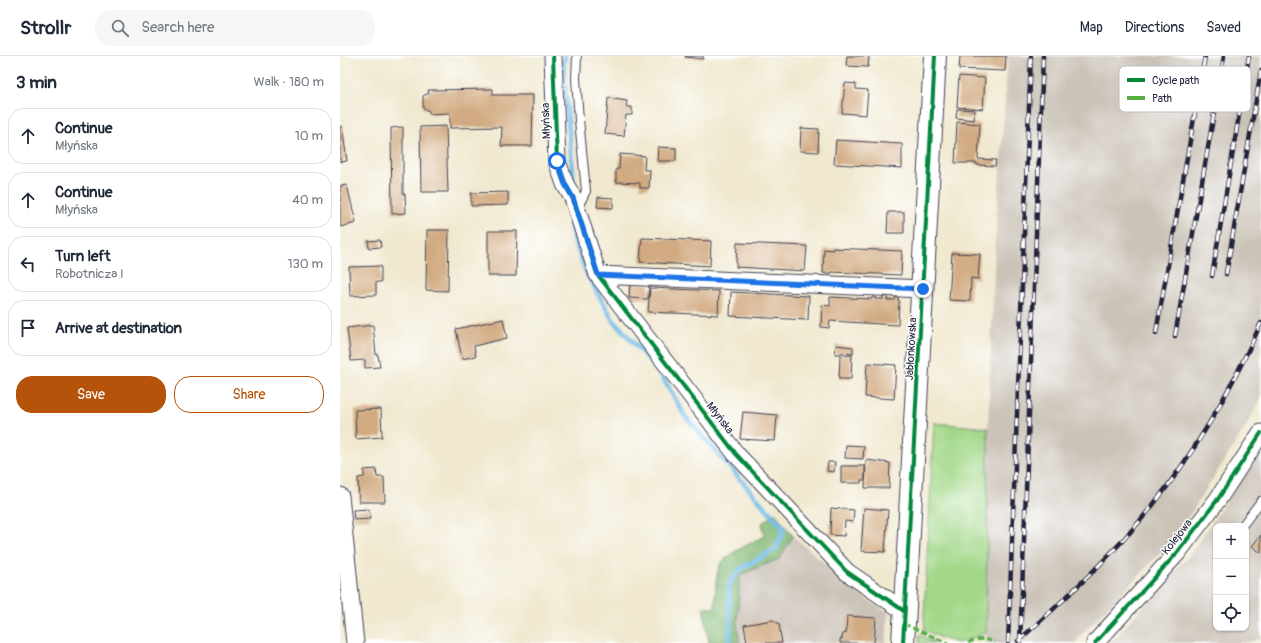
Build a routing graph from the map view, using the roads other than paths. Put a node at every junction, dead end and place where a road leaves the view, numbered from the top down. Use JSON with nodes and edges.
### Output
{"nodes":[{"id":1,"x":553,"y":56,"type":"edge"},
{"id":2,"x":577,"y":56,"type":"edge"},
{"id":3,"x":935,"y":56,"type":"edge"},
{"id":4,"x":572,"y":197,"type":"junction"},
{"id":5,"x":598,"y":275,"type":"junction"},
{"id":6,"x":923,"y":289,"type":"junction"},
{"id":7,"x":1261,"y":433,"type":"edge"},
{"id":8,"x":340,"y":496,"type":"edge"},
{"id":9,"x":1261,"y":501,"type":"edge"},
{"id":10,"x":1244,"y":523,"type":"edge"},
{"id":11,"x":904,"y":611,"type":"junction"},
{"id":12,"x":356,"y":643,"type":"edge"},
{"id":13,"x":903,"y":643,"type":"edge"},
{"id":14,"x":1095,"y":643,"type":"edge"}],
"edges":[{"from":1,"to":4,"type":"street","name":"Młyńska"},
{"from":2,"to":4,"type":"lane"},
{"from":3,"to":6,"type":"main road","name":"Jabłonkowska"},
{"from":4,"to":5,"type":"street","name":"Młyńska"},
{"from":5,"to":6,"type":"street"},
{"from":5,"to":11,"type":"street","name":"Młyńska"},
{"from":6,"to":11,"type":"main road","name":"Jabłonkowska"},
{"from":7,"to":14,"type":"street","name":"Kolejowa"},
{"from":8,"to":12,"type":"street"},
{"from":9,"to":10,"type":"lane"},
{"from":11,"to":13,"type":"main road","name":"Jabłonkowska"}]}
